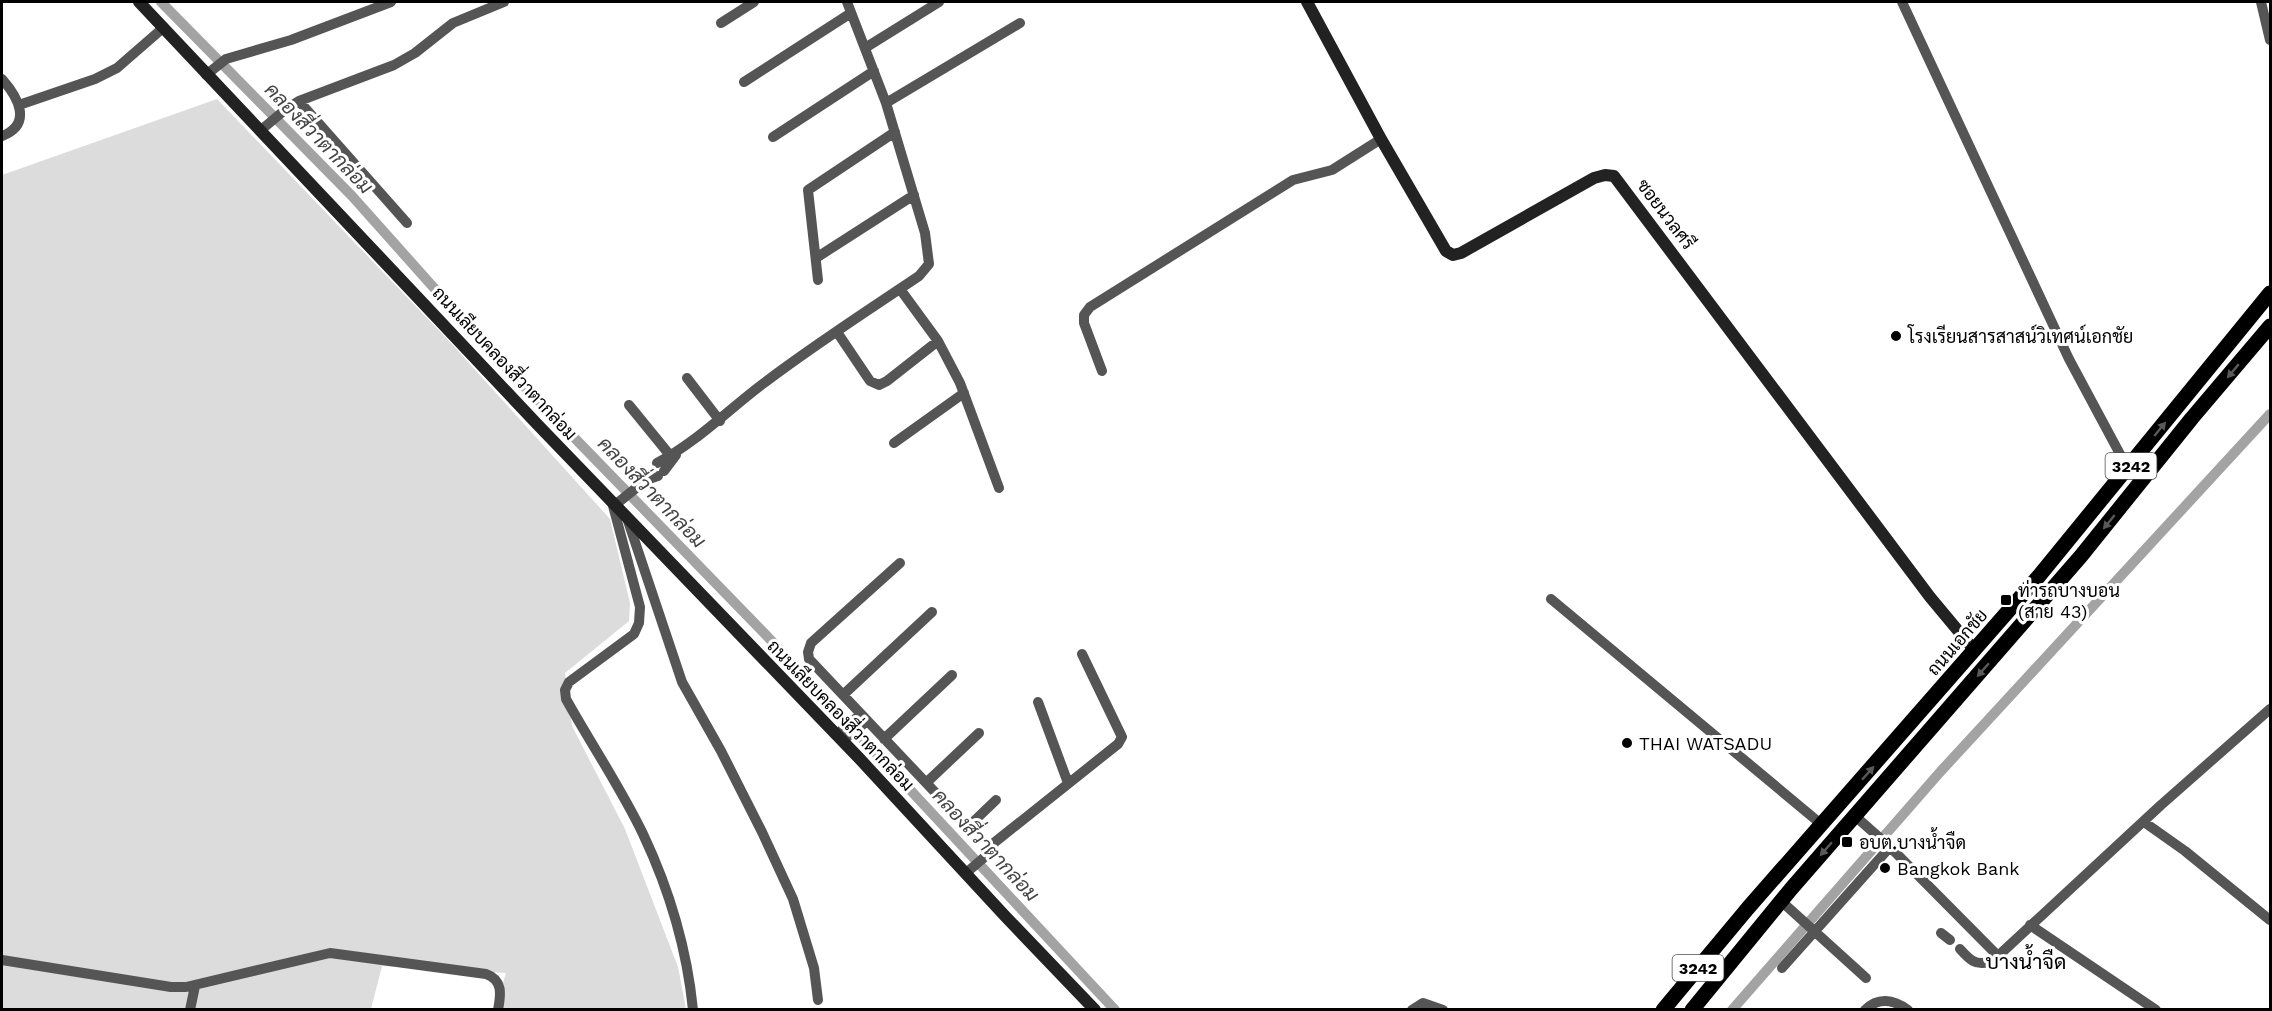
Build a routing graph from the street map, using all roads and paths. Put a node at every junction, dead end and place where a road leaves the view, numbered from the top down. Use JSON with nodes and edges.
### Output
{"nodes":[{"id":1,"x":139,"y":2,"type":"edge"},
{"id":2,"x":391,"y":2,"type":"edge"},
{"id":3,"x":504,"y":2,"type":"edge"},
{"id":4,"x":754,"y":2,"type":"edge"},
{"id":5,"x":847,"y":2,"type":"edge"},
{"id":6,"x":939,"y":2,"type":"edge"},
{"id":7,"x":1307,"y":2,"type":"edge"},
{"id":8,"x":1902,"y":2,"type":"edge"},
{"id":9,"x":2261,"y":2,"type":"edge"},
{"id":10,"x":851,"y":13,"type":"junction"},
{"id":11,"x":721,"y":23,"type":"dead end"},
{"id":12,"x":1020,"y":23,"type":"dead end"},
{"id":13,"x":163,"y":28,"type":"junction"},
{"id":14,"x":2271,"y":40,"type":"edge"},
{"id":15,"x":865,"y":48,"type":"junction"},
{"id":16,"x":210,"y":71,"type":"junction"},
{"id":17,"x":874,"y":71,"type":"junction"},
{"id":18,"x":2,"y":79,"type":"edge"},
{"id":19,"x":744,"y":82,"type":"dead end"},
{"id":20,"x":299,"y":101,"type":"junction"},
{"id":21,"x":886,"y":103,"type":"junction"},
{"id":22,"x":19,"y":105,"type":"junction"},
{"id":23,"x":261,"y":130,"type":"junction"},
{"id":24,"x":895,"y":132,"type":"junction"},
{"id":25,"x":2,"y":136,"type":"edge"},
{"id":26,"x":773,"y":137,"type":"dead end"},
{"id":27,"x":1381,"y":139,"type":"junction"},
{"id":28,"x":914,"y":195,"type":"junction"},
{"id":29,"x":407,"y":223,"type":"dead end"},
{"id":30,"x":816,"y":258,"type":"junction"},
{"id":31,"x":818,"y":280,"type":"dead end"},
{"id":32,"x":900,"y":289,"type":"junction"},
{"id":33,"x":2271,"y":293,"type":"edge"},
{"id":34,"x":2271,"y":327,"type":"edge"},
{"id":35,"x":837,"y":332,"type":"junction"},
{"id":36,"x":938,"y":341,"type":"junction"},
{"id":37,"x":1102,"y":371,"type":"dead end"},
{"id":38,"x":687,"y":378,"type":"dead end"},
{"id":39,"x":964,"y":393,"type":"junction"},
{"id":40,"x":629,"y":405,"type":"dead end"},
{"id":41,"x":720,"y":420,"type":"junction"},
{"id":42,"x":894,"y":443,"type":"dead end"},
{"id":43,"x":674,"y":456,"type":"junction"},
{"id":44,"x":2128,"y":469,"type":"junction"},
{"id":45,"x":999,"y":488,"type":"dead end"},
{"id":46,"x":613,"y":503,"type":"junction"},
{"id":47,"x":626,"y":517,"type":"junction"},
{"id":48,"x":900,"y":562,"type":"dead end"},
{"id":49,"x":1551,"y":599,"type":"dead end"},
{"id":50,"x":932,"y":612,"type":"dead end"},
{"id":51,"x":1975,"y":651,"type":"junction"},
{"id":52,"x":1082,"y":654,"type":"dead end"},
{"id":53,"x":952,"y":675,"type":"dead end"},
{"id":54,"x":843,"y":695,"type":"junction"},
{"id":55,"x":1038,"y":702,"type":"dead end"},
{"id":56,"x":2271,"y":709,"type":"edge"},
{"id":57,"x":860,"y":721,"type":"junction"},
{"id":58,"x":979,"y":733,"type":"dead end"},
{"id":59,"x":842,"y":735,"type":"junction"},
{"id":60,"x":884,"y":739,"type":"junction"},
{"id":61,"x":927,"y":782,"type":"junction"},
{"id":62,"x":1068,"y":783,"type":"junction"},
{"id":63,"x":996,"y":800,"type":"dead end"},
{"id":64,"x":1855,"y":816,"type":"junction"},
{"id":65,"x":2145,"y":822,"type":"junction"},
{"id":66,"x":1821,"y":824,"type":"junction"},
{"id":67,"x":1888,"y":845,"type":"junction"},
{"id":68,"x":970,"y":870,"type":"junction"},
{"id":69,"x":1781,"y":901,"type":"junction"},
{"id":70,"x":2271,"y":920,"type":"edge"},
{"id":71,"x":2030,"y":925,"type":"junction"},
{"id":72,"x":1732,"y":927,"type":"junction"},
{"id":73,"x":1813,"y":929,"type":"junction"},
{"id":74,"x":1941,"y":933,"type":"dead end"},
{"id":75,"x":1950,"y":940,"type":"dead end"},
{"id":76,"x":1748,"y":942,"type":"junction"},
{"id":77,"x":1960,"y":949,"type":"dead end"},
{"id":78,"x":1995,"y":953,"type":"junction"},
{"id":79,"x":2,"y":960,"type":"edge"},
{"id":80,"x":1782,"y":968,"type":"dead end"},
{"id":81,"x":1866,"y":978,"type":"dead end"},
{"id":82,"x":195,"y":986,"type":"junction"},
{"id":83,"x":818,"y":1000,"type":"dead end"},
{"id":84,"x":190,"y":1010,"type":"edge"},
{"id":85,"x":498,"y":1010,"type":"edge"},
{"id":86,"x":693,"y":1010,"type":"edge"},
{"id":87,"x":1095,"y":1010,"type":"edge"},
{"id":88,"x":1412,"y":1010,"type":"edge"},
{"id":89,"x":1443,"y":1010,"type":"edge"},
{"id":90,"x":1663,"y":1010,"type":"edge"},
{"id":91,"x":1692,"y":1010,"type":"edge"},
{"id":92,"x":1865,"y":1010,"type":"edge"},
{"id":93,"x":1908,"y":1010,"type":"edge"},
{"id":94,"x":2156,"y":1010,"type":"edge"}],
"edges":[{"from":1,"to":13,"type":"street","name":"ถนนเลียบคลองสี่วาตากล่อม"},
{"from":2,"to":16,"type":"street"},
{"from":3,"to":20,"type":"street"},
{"from":4,"to":11,"type":"street"},
{"from":5,"to":10,"type":"street"},
{"from":6,"to":15,"type":"street"},
{"from":7,"to":27,"type":"street","name":"ซอยนวลศรี"},
{"from":8,"to":44,"type":"street"},
{"from":9,"to":14,"type":"street"},
{"from":10,"to":15,"type":"street"},
{"from":10,"to":19,"type":"street"},
{"from":12,"to":21,"type":"street"},
{"from":13,"to":16,"type":"street","name":"ถนนเลียบคลองสี่วาตากล่อม"},
{"from":13,"to":22,"type":"street"},
{"from":15,"to":17,"type":"street"},
{"from":16,"to":23,"type":"street","name":"ถนนเลียบคลองสี่วาตากล่อม"},
{"from":17,"to":21,"type":"street"},
{"from":17,"to":26,"type":"street"},
{"from":18,"to":22,"type":"street"},
{"from":20,"to":23,"type":"street"},
{"from":20,"to":29,"type":"street"},
{"from":21,"to":24,"type":"street"},
{"from":22,"to":25,"type":"street"},
{"from":23,"to":46,"type":"street","name":"ถนนเลียบคลองสี่วาตากล่อม"},
{"from":24,"to":28,"type":"street"},
{"from":24,"to":30,"type":"street"},
{"from":27,"to":37,"type":"street"},
{"from":27,"to":51,"type":"street","name":"ซอยนวลศรี"},
{"from":28,"to":30,"type":"street"},
{"from":28,"to":32,"type":"street"},
{"from":30,"to":31,"type":"street"},
{"from":32,"to":35,"type":"street"},
{"from":32,"to":36,"type":"street"},
{"from":44,"to":33,"type":"main road","name":"ถนนเอกชัย","number":"3242","one_way":true},
{"from":34,"to":64,"type":"main road","number":"3242","one_way":true},
{"from":35,"to":36,"type":"street"},
{"from":35,"to":41,"type":"street"},
{"from":36,"to":39,"type":"street"},
{"from":38,"to":41,"type":"street"},
{"from":39,"to":42,"type":"street"},
{"from":39,"to":45,"type":"street"},
{"from":40,"to":43,"type":"street"},
{"from":41,"to":43,"type":"street"},
{"from":43,"to":46,"type":"street"},
{"from":44,"to":51,"type":"main road","name":"ถนนเอกชัย","number":"3242"},
{"from":46,"to":47,"type":"street","name":"ถนนเลียบคลองสี่วาตากล่อม"},
{"from":46,"to":86,"type":"street"},
{"from":47,"to":59,"type":"street","name":"ถนนเลียบคลองสี่วาตากล่อม"},
{"from":47,"to":83,"type":"street"},
{"from":48,"to":54,"type":"street"},
{"from":49,"to":66,"type":"street"},
{"from":50,"to":54,"type":"street"},
{"from":66,"to":51,"type":"main road","name":"ถนนเอกชัย","number":"3242","one_way":true},
{"from":52,"to":62,"type":"street"},
{"from":53,"to":60,"type":"street"},
{"from":54,"to":57,"type":"street"},
{"from":55,"to":62,"type":"street"},
{"from":56,"to":65,"type":"street"},
{"from":57,"to":59,"type":"street"},
{"from":57,"to":60,"type":"street"},
{"from":58,"to":61,"type":"street"},
{"from":59,"to":68,"type":"street","name":"ถนนเลียบคลองสี่วาตากล่อม"},
{"from":60,"to":61,"type":"street"},
{"from":61,"to":63,"type":"street"},
{"from":62,"to":68,"type":"street"},
{"from":64,"to":67,"type":"street"},
{"from":64,"to":69,"type":"main road","number":"3242","one_way":true},
{"from":65,"to":70,"type":"street"},
{"from":65,"to":71,"type":"street"},
{"from":66,"to":72,"type":"main road","name":"ถนนเอกชัย","number":"3242"},
{"from":67,"to":73,"type":"street"},
{"from":67,"to":78,"type":"street"},
{"from":68,"to":87,"type":"street","name":"ถนนเลียบคลองสี่วาตากล่อม"},
{"from":69,"to":73,"type":"street"},
{"from":69,"to":76,"type":"main road","number":"3242"},
{"from":71,"to":78,"type":"street"},
{"from":71,"to":94,"type":"street"},
{"from":72,"to":76,"type":"main road"},
{"from":72,"to":90,"type":"main road","name":"ถนนเอกชัย","number":"3242"},
{"from":73,"to":80,"type":"street"},
{"from":73,"to":81,"type":"street"},
{"from":74,"to":75,"type":"street"},
{"from":76,"to":91,"type":"main road","number":"3242"},
{"from":77,"to":78,"type":"street"},
{"from":79,"to":82,"type":"street"},
{"from":82,"to":84,"type":"street"},
{"from":82,"to":85,"type":"street"},
{"from":88,"to":89,"type":"street"},
{"from":92,"to":93,"type":"street"}]}
